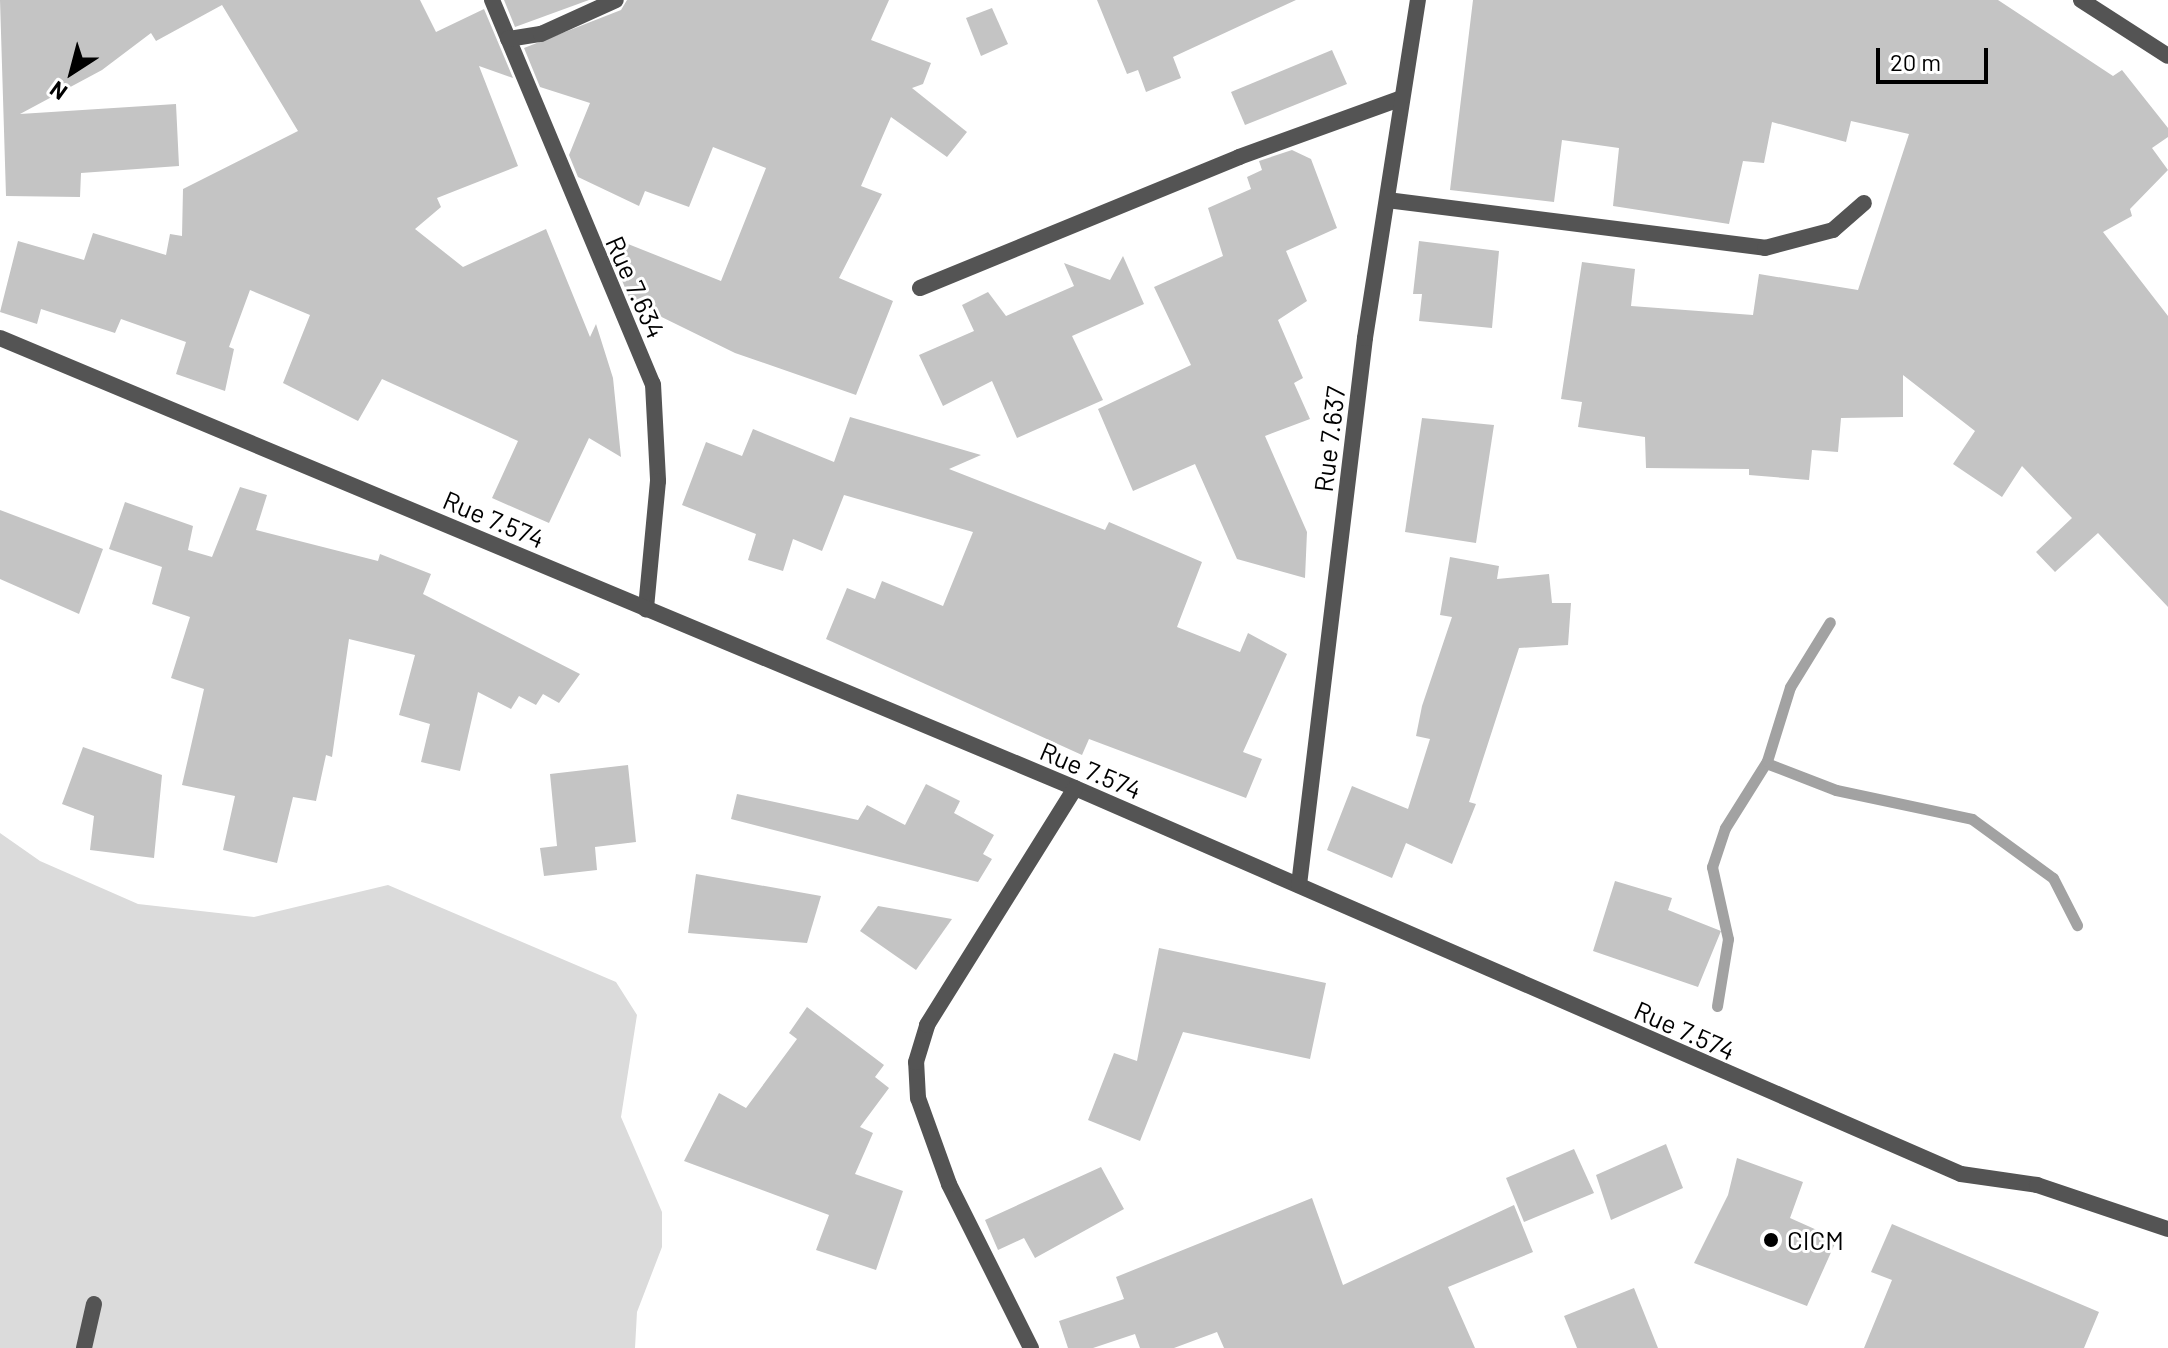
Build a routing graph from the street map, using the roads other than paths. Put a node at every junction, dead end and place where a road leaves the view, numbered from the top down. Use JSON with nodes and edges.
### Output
{"nodes":[{"id":1,"x":492,"y":0,"type":"edge"},
{"id":2,"x":616,"y":0,"type":"edge"},
{"id":3,"x":1418,"y":0,"type":"edge"},
{"id":4,"x":2081,"y":0,"type":"edge"},
{"id":5,"x":508,"y":39,"type":"junction"},
{"id":6,"x":2168,"y":56,"type":"edge"},
{"id":7,"x":1402,"y":98,"type":"junction"},
{"id":8,"x":1387,"y":200,"type":"junction"},
{"id":9,"x":1864,"y":203,"type":"dead end"},
{"id":10,"x":920,"y":288,"type":"dead end"},
{"id":11,"x":0,"y":338,"type":"edge"},
{"id":12,"x":646,"y":609,"type":"junction"},
{"id":13,"x":1075,"y":788,"type":"junction"},
{"id":14,"x":1299,"y":885,"type":"junction"},
{"id":15,"x":2168,"y":1229,"type":"edge"},
{"id":16,"x":94,"y":1304,"type":"dead end"},
{"id":17,"x":84,"y":1348,"type":"edge"},
{"id":18,"x":1031,"y":1348,"type":"edge"}],
"edges":[{"from":1,"to":5,"type":"street","name":"Rue 7.634"},
{"from":2,"to":5,"type":"street"},
{"from":3,"to":7,"type":"street","name":"Rue 7.637"},
{"from":4,"to":6,"type":"street"},
{"from":5,"to":12,"type":"street","name":"Rue 7.634"},
{"from":7,"to":8,"type":"street","name":"Rue 7.637"},
{"from":7,"to":10,"type":"street"},
{"from":8,"to":9,"type":"street"},
{"from":8,"to":14,"type":"street","name":"Rue 7.637"},
{"from":11,"to":12,"type":"street","name":"Rue 7.574"},
{"from":12,"to":13,"type":"street","name":"Rue 7.574"},
{"from":13,"to":14,"type":"street","name":"Rue 7.574"},
{"from":13,"to":18,"type":"street"},
{"from":14,"to":15,"type":"street","name":"Rue 7.574"},
{"from":16,"to":17,"type":"street"}]}
